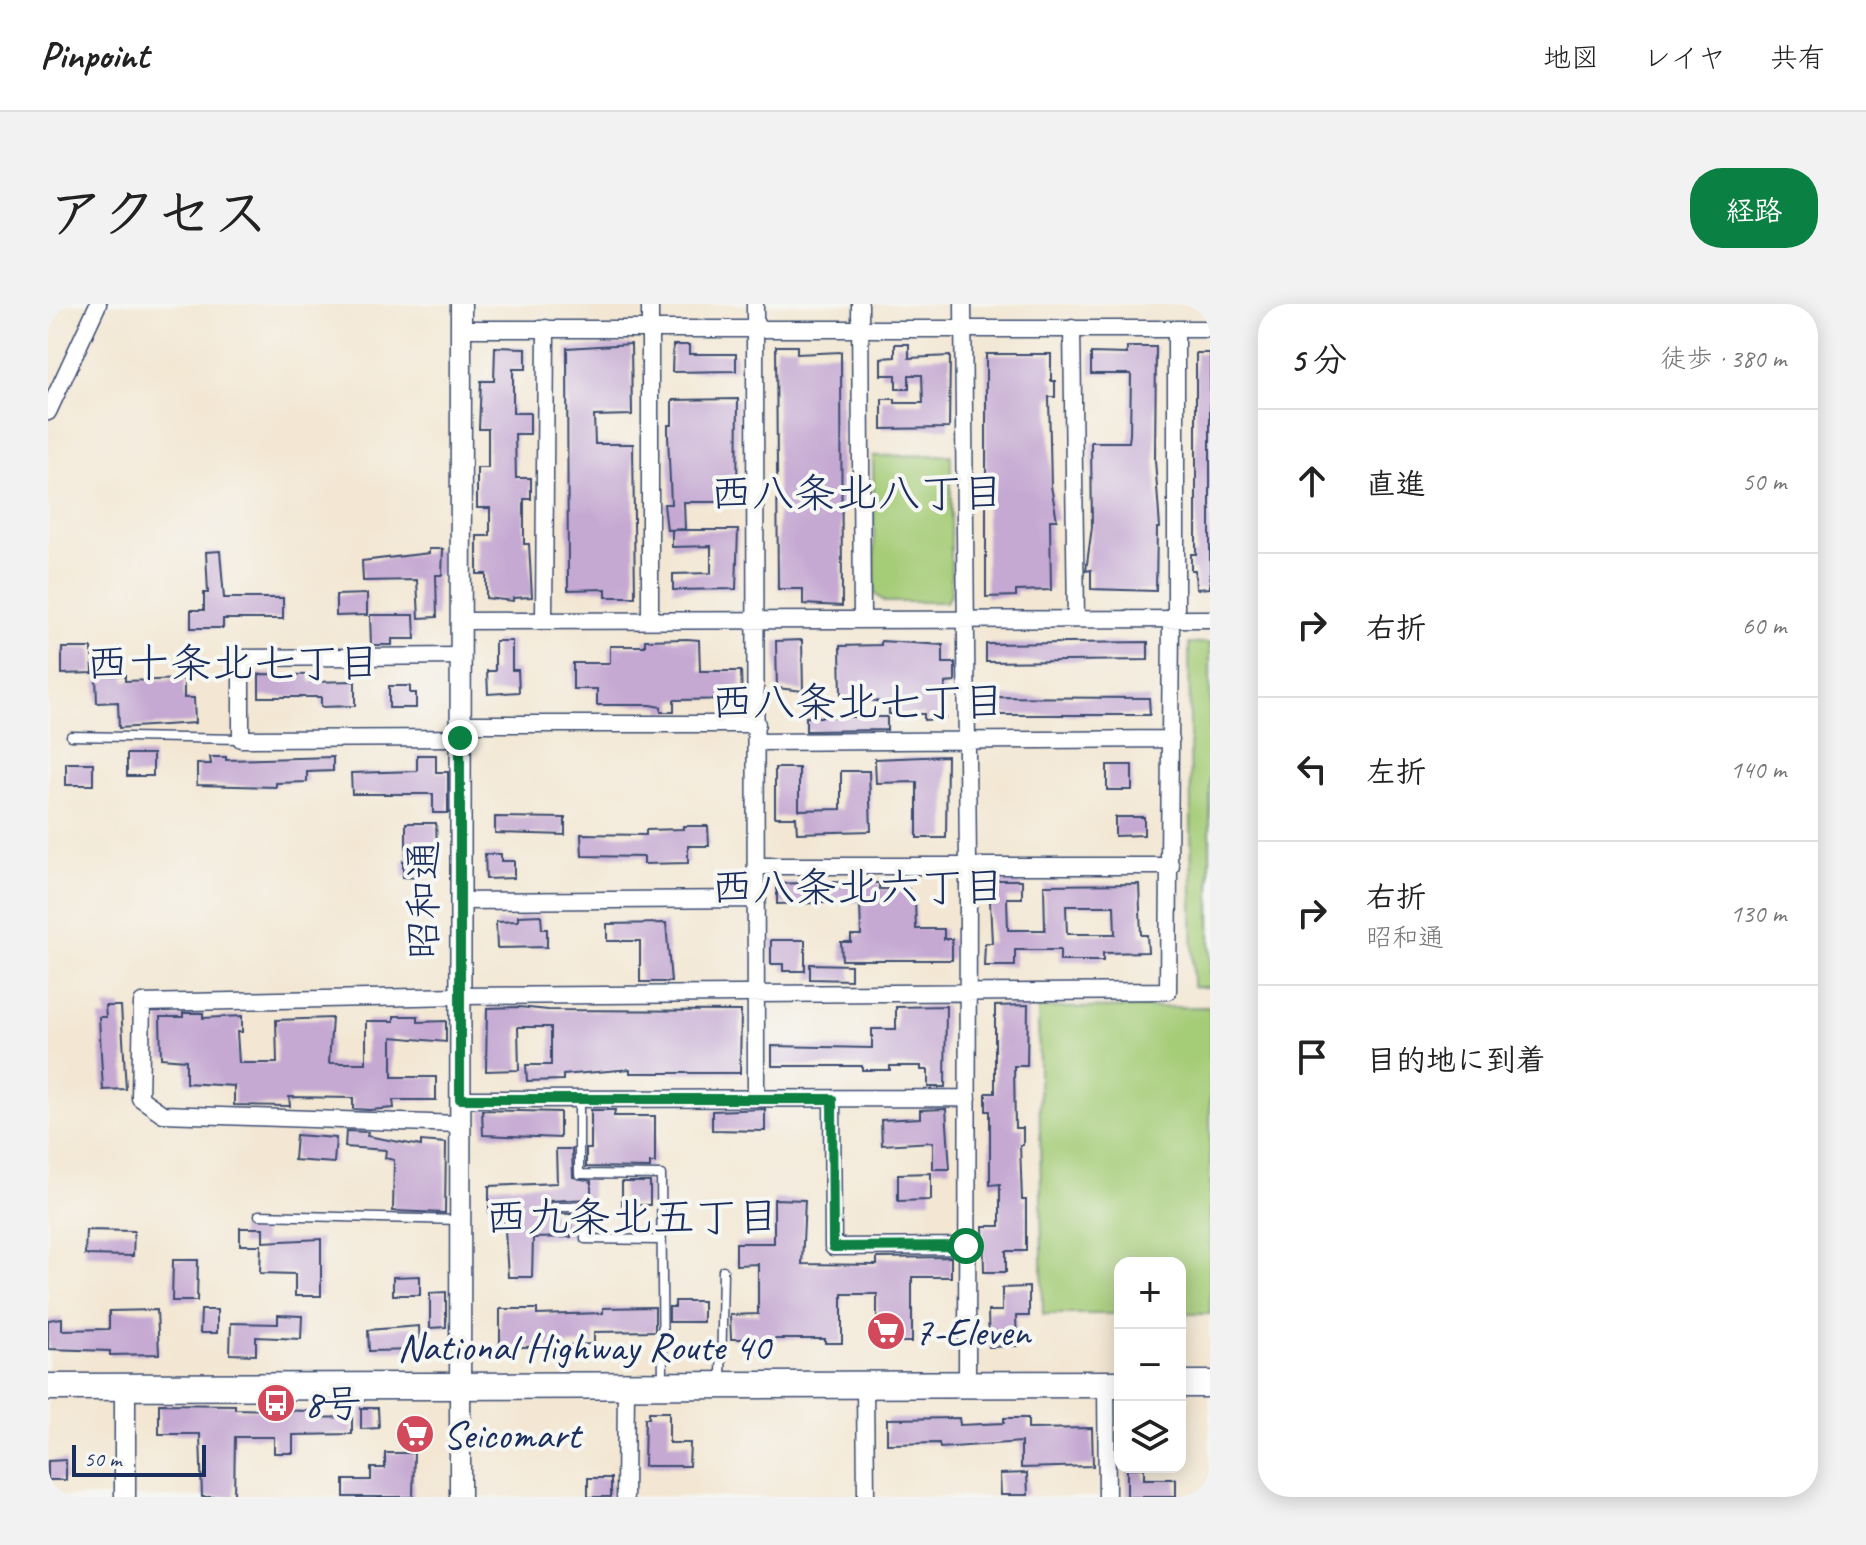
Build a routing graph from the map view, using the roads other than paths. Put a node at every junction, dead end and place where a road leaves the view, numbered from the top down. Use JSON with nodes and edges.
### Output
{"nodes":[{"id":1,"x":98,"y":304,"type":"edge"},
{"id":2,"x":461,"y":304,"type":"edge"},
{"id":3,"x":650,"y":304,"type":"edge"},
{"id":4,"x":755,"y":304,"type":"edge"},
{"id":5,"x":860,"y":304,"type":"edge"},
{"id":6,"x":963,"y":304,"type":"edge"},
{"id":7,"x":546,"y":328,"type":"junction"},
{"id":8,"x":650,"y":328,"type":"junction"},
{"id":9,"x":966,"y":328,"type":"junction"},
{"id":10,"x":1072,"y":328,"type":"junction"},
{"id":11,"x":461,"y":329,"type":"junction"},
{"id":12,"x":860,"y":329,"type":"junction"},
{"id":13,"x":1176,"y":329,"type":"junction"},
{"id":14,"x":1210,"y":329,"type":"edge"},
{"id":15,"x":756,"y":330,"type":"junction"},
{"id":16,"x":48,"y":412,"type":"edge"},
{"id":17,"x":1076,"y":618,"type":"junction"},
{"id":18,"x":1173,"y":618,"type":"junction"},
{"id":19,"x":862,"y":619,"type":"junction"},
{"id":20,"x":966,"y":619,"type":"junction"},
{"id":21,"x":1210,"y":619,"type":"edge"},
{"id":22,"x":650,"y":620,"type":"junction"},
{"id":23,"x":756,"y":620,"type":"junction"},
{"id":24,"x":460,"y":621,"type":"junction"},
{"id":25,"x":544,"y":621,"type":"junction"},
{"id":26,"x":460,"y":656,"type":"junction"},
{"id":27,"x":757,"y":724,"type":"junction"},
{"id":28,"x":460,"y":731,"type":"junction"},
{"id":29,"x":71,"y":736,"type":"dead end"},
{"id":30,"x":241,"y":739,"type":"junction"},
{"id":31,"x":1171,"y":739,"type":"junction"},
{"id":32,"x":967,"y":741,"type":"junction"},
{"id":33,"x":757,"y":742,"type":"junction"},
{"id":34,"x":757,"y":866,"type":"junction"},
{"id":35,"x":968,"y":866,"type":"junction"},
{"id":36,"x":1171,"y":866,"type":"junction"},
{"id":37,"x":758,"y":899,"type":"junction"},
{"id":38,"x":459,"y":901,"type":"junction"},
{"id":39,"x":968,"y":990,"type":"junction"},
{"id":40,"x":757,"y":993,"type":"junction"},
{"id":41,"x":459,"y":996,"type":"junction"},
{"id":42,"x":756,"y":1098,"type":"junction"},
{"id":43,"x":968,"y":1098,"type":"junction"},
{"id":44,"x":460,"y":1099,"type":"junction"},
{"id":45,"x":579,"y":1099,"type":"junction"},
{"id":46,"x":832,"y":1099,"type":"junction"},
{"id":47,"x":460,"y":1124,"type":"junction"},
{"id":48,"x":553,"y":1207,"type":"dead end"},
{"id":49,"x":259,"y":1215,"type":"dead end"},
{"id":50,"x":461,"y":1220,"type":"junction"},
{"id":51,"x":661,"y":1240,"type":"junction"},
{"id":52,"x":966,"y":1246,"type":"junction"},
{"id":53,"x":723,"y":1270,"type":"dead end"},
{"id":54,"x":1113,"y":1384,"type":"edge"},
{"id":55,"x":1186,"y":1384,"type":"edge"},
{"id":56,"x":1210,"y":1384,"type":"edge"},
{"id":57,"x":460,"y":1385,"type":"junction"},
{"id":58,"x":967,"y":1385,"type":"junction"},
{"id":59,"x":125,"y":1386,"type":"junction"},
{"id":60,"x":626,"y":1386,"type":"junction"},
{"id":61,"x":663,"y":1386,"type":"junction"},
{"id":62,"x":721,"y":1386,"type":"junction"},
{"id":63,"x":865,"y":1386,"type":"junction"},
{"id":64,"x":48,"y":1387,"type":"edge"},
{"id":65,"x":125,"y":1497,"type":"edge"},
{"id":66,"x":460,"y":1497,"type":"edge"},
{"id":67,"x":625,"y":1497,"type":"edge"},
{"id":68,"x":866,"y":1497,"type":"edge"},
{"id":69,"x":1107,"y":1497,"type":"edge"}],
"edges":[{"from":1,"to":16,"type":"street"},
{"from":2,"to":11,"type":"street","name":"昭和通"},
{"from":3,"to":8,"type":"street"},
{"from":4,"to":15,"type":"street"},
{"from":5,"to":12,"type":"street"},
{"from":6,"to":9,"type":"street"},
{"from":7,"to":8,"type":"street"},
{"from":7,"to":11,"type":"street"},
{"from":7,"to":25,"type":"street"},
{"from":8,"to":15,"type":"street"},
{"from":8,"to":22,"type":"street"},
{"from":9,"to":10,"type":"street"},
{"from":9,"to":12,"type":"street"},
{"from":9,"to":20,"type":"street"},
{"from":10,"to":13,"type":"street"},
{"from":10,"to":17,"type":"street"},
{"from":11,"to":24,"type":"street","name":"昭和通"},
{"from":12,"to":15,"type":"street"},
{"from":12,"to":19,"type":"street"},
{"from":13,"to":14,"type":"street"},
{"from":13,"to":18,"type":"street"},
{"from":15,"to":23,"type":"street"},
{"from":17,"to":18,"type":"street"},
{"from":17,"to":20,"type":"street"},
{"from":18,"to":21,"type":"street"},
{"from":18,"to":31,"type":"street"},
{"from":19,"to":20,"type":"street"},
{"from":19,"to":23,"type":"street"},
{"from":20,"to":32,"type":"street"},
{"from":22,"to":23,"type":"street"},
{"from":22,"to":25,"type":"street"},
{"from":23,"to":27,"type":"street"},
{"from":24,"to":25,"type":"street"},
{"from":24,"to":26,"type":"street","name":"昭和通"},
{"from":26,"to":28,"type":"street","name":"昭和通"},
{"from":26,"to":30,"type":"street"},
{"from":27,"to":28,"type":"street"},
{"from":27,"to":33,"type":"street"},
{"from":28,"to":30,"type":"street"},
{"from":28,"to":38,"type":"street","name":"昭和通"},
{"from":29,"to":30,"type":"lane"},
{"from":31,"to":32,"type":"street"},
{"from":31,"to":36,"type":"street"},
{"from":32,"to":33,"type":"street"},
{"from":32,"to":35,"type":"street"},
{"from":33,"to":34,"type":"street"},
{"from":34,"to":35,"type":"street"},
{"from":34,"to":37,"type":"street"},
{"from":35,"to":36,"type":"street"},
{"from":35,"to":39,"type":"street"},
{"from":36,"to":39,"type":"street"},
{"from":37,"to":38,"type":"street"},
{"from":37,"to":40,"type":"street"},
{"from":38,"to":41,"type":"street","name":"昭和通"},
{"from":39,"to":40,"type":"street"},
{"from":39,"to":43,"type":"street"},
{"from":40,"to":41,"type":"street"},
{"from":40,"to":42,"type":"street"},
{"from":41,"to":44,"type":"street","name":"昭和通"},
{"from":41,"to":47,"type":"street"},
{"from":42,"to":45,"type":"street"},
{"from":42,"to":46,"type":"street"},
{"from":43,"to":46,"type":"street"},
{"from":43,"to":52,"type":"street"},
{"from":44,"to":45,"type":"street"},
{"from":44,"to":47,"type":"street","name":"昭和通"},
{"from":45,"to":51,"type":"lane"},
{"from":46,"to":52,"type":"street"},
{"from":47,"to":50,"type":"street","name":"昭和通"},
{"from":48,"to":51,"type":"lane"},
{"from":49,"to":50,"type":"lane"},
{"from":50,"to":57,"type":"street","name":"昭和通"},
{"from":51,"to":61,"type":"lane"},
{"from":52,"to":58,"type":"street"},
{"from":53,"to":62,"type":"lane"},
{"from":54,"to":58,"type":"highway","name":"National Highway Route 40"},
{"from":54,"to":69,"type":"street"},
{"from":55,"to":56,"type":"highway"},
{"from":57,"to":59,"type":"highway","name":"National Highway Route 40"},
{"from":57,"to":60,"type":"highway","name":"National Highway Route 40"},
{"from":57,"to":66,"type":"street","name":"昭和通"},
{"from":58,"to":63,"type":"highway","name":"National Highway Route 40"},
{"from":59,"to":64,"type":"highway","name":"National Highway Route 40"},
{"from":59,"to":65,"type":"street"},
{"from":60,"to":61,"type":"highway","name":"National Highway Route 40"},
{"from":60,"to":67,"type":"street"},
{"from":61,"to":62,"type":"highway","name":"National Highway Route 40"},
{"from":62,"to":63,"type":"highway","name":"National Highway Route 40"},
{"from":63,"to":68,"type":"street"}]}
